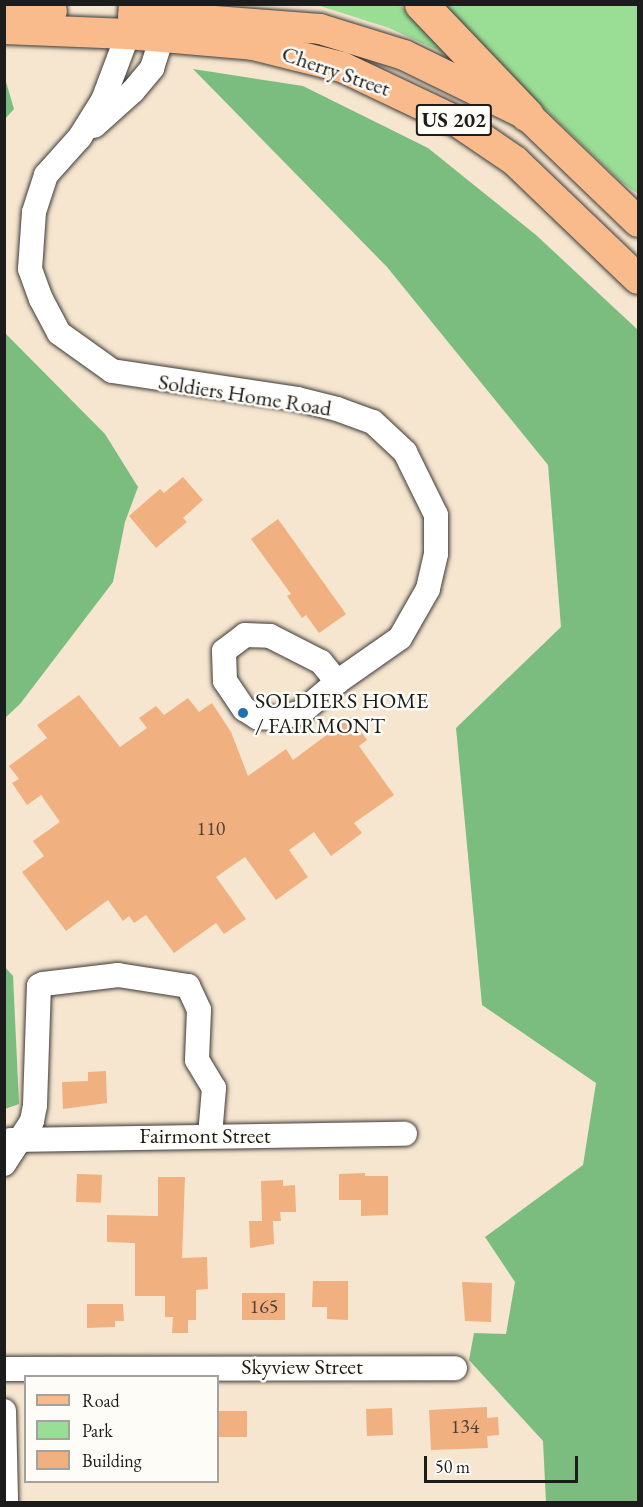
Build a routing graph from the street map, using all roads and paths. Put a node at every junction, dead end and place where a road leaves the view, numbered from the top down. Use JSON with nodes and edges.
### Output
{"nodes":[{"id":1,"x":421,"y":4,"type":"edge"},
{"id":2,"x":19,"y":12,"type":"edge"},
{"id":3,"x":147,"y":19,"type":"edge"},
{"id":4,"x":527,"y":115,"type":"junction"},
{"id":5,"x":80,"y":137,"type":"junction"},
{"id":6,"x":639,"y":222,"type":"edge"},
{"id":7,"x":639,"y":279,"type":"edge"},
{"id":8,"x":337,"y":682,"type":"junction"},
{"id":9,"x":405,"y":1134,"type":"dead end"},
{"id":10,"x":210,"y":1136,"type":"junction"},
{"id":11,"x":13,"y":1140,"type":"edge"},
{"id":12,"x":4,"y":1164,"type":"edge"},
{"id":13,"x":455,"y":1368,"type":"dead end"},
{"id":14,"x":4,"y":1369,"type":"edge"},
{"id":15,"x":4,"y":1411,"type":"edge"},
{"id":16,"x":6,"y":1503,"type":"edge"}],
"edges":[{"from":1,"to":4,"type":"highway"},
{"from":2,"to":3,"type":"main road","name":"Cherry Street","number":"US 202"},
{"from":3,"to":4,"type":"main road","name":"Cherry Street","number":"US 202"},
{"from":3,"to":5,"type":"street","name":"Soldiers Home Road"},
{"from":3,"to":5,"type":"street","name":"Soldiers Home Road"},
{"from":3,"to":7,"type":"main road","name":"Cherry Street","number":"US 202"},
{"from":4,"to":6,"type":"main road","name":"Cherry Street","number":"US 202"},
{"from":5,"to":8,"type":"street","name":"Soldiers Home Road"},
{"from":8,"to":8,"type":"street","name":"Soldiers Home Road"},
{"from":9,"to":10,"type":"street","name":"Fairmont Street"},
{"from":10,"to":11,"type":"street","name":"Fairmont Street"},
{"from":10,"to":11,"type":"street"},
{"from":11,"to":12,"type":"street"},
{"from":13,"to":14,"type":"street","name":"Skyview Street"},
{"from":15,"to":16,"type":"street"}]}
